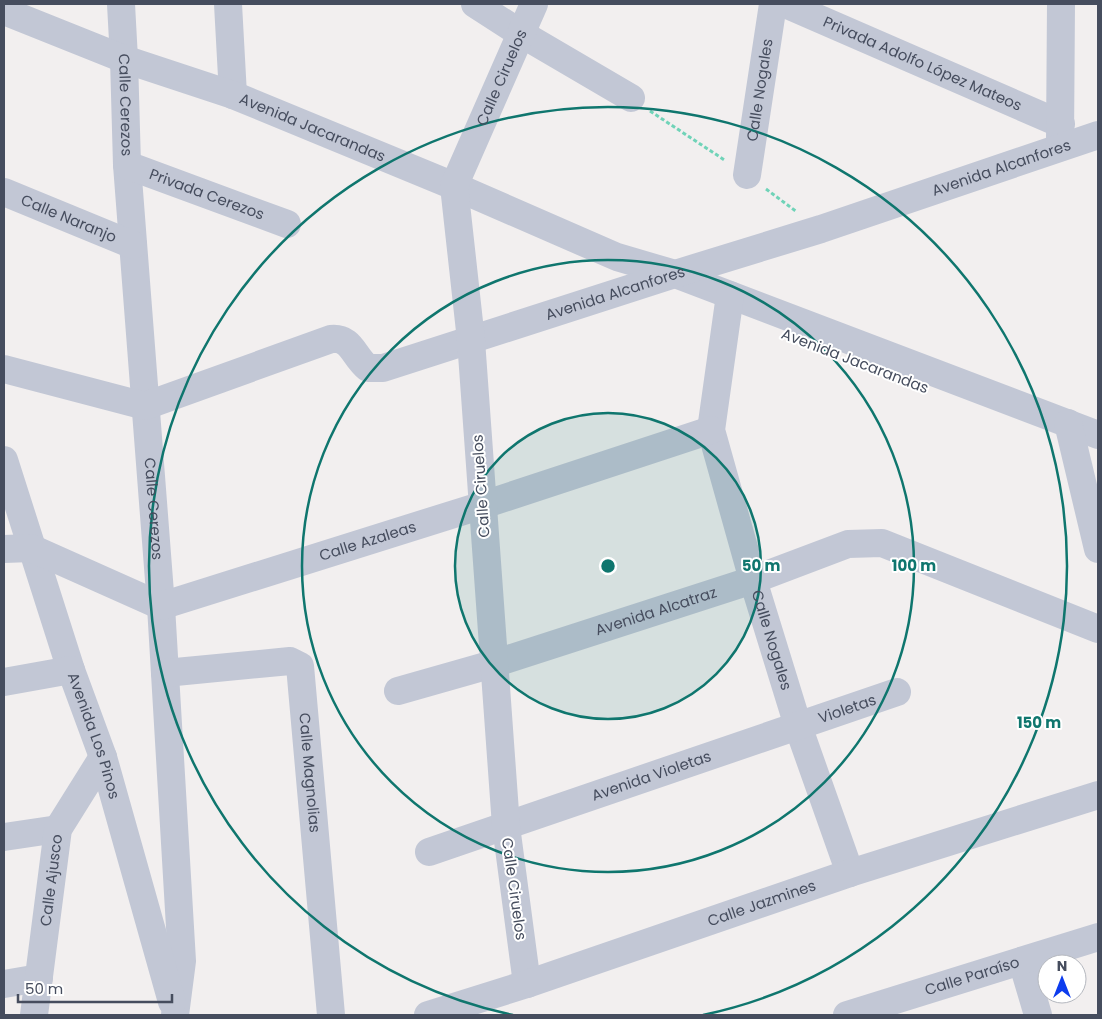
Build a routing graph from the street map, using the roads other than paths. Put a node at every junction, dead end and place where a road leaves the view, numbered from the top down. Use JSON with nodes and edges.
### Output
{"nodes":[{"id":1,"x":121,"y":4,"type":"edge"},
{"id":2,"x":228,"y":4,"type":"edge"},
{"id":3,"x":475,"y":4,"type":"edge"},
{"id":4,"x":534,"y":4,"type":"edge"},
{"id":5,"x":773,"y":4,"type":"edge"},
{"id":6,"x":785,"y":4,"type":"edge"},
{"id":7,"x":1061,"y":4,"type":"edge"},
{"id":8,"x":4,"y":11,"type":"edge"},
{"id":9,"x":520,"y":33,"type":"junction"},
{"id":10,"x":124,"y":59,"type":"junction"},
{"id":11,"x":233,"y":95,"type":"junction"},
{"id":12,"x":631,"y":98,"type":"dead end"},
{"id":13,"x":1098,"y":135,"type":"edge"},
{"id":14,"x":1060,"y":136,"type":"junction"},
{"id":15,"x":127,"y":164,"type":"junction"},
{"id":16,"x":747,"y":175,"type":"dead end"},
{"id":17,"x":454,"y":186,"type":"junction"},
{"id":18,"x":4,"y":192,"type":"edge"},
{"id":19,"x":287,"y":224,"type":"dead end"},
{"id":20,"x":133,"y":245,"type":"junction"},
{"id":21,"x":664,"y":278,"type":"junction"},
{"id":22,"x":730,"y":305,"type":"junction"},
{"id":23,"x":471,"y":340,"type":"junction"},
{"id":24,"x":4,"y":369,"type":"edge"},
{"id":25,"x":145,"y":406,"type":"junction"},
{"id":26,"x":711,"y":430,"type":"junction"},
{"id":27,"x":1071,"y":433,"type":"junction"},
{"id":28,"x":1098,"y":435,"type":"edge"},
{"id":29,"x":1098,"y":455,"type":"edge"},
{"id":30,"x":4,"y":460,"type":"edge"},
{"id":31,"x":483,"y":505,"type":"junction"},
{"id":32,"x":31,"y":548,"type":"junction"},
{"id":33,"x":4,"y":549,"type":"edge"},
{"id":34,"x":1098,"y":549,"type":"edge"},
{"id":35,"x":753,"y":580,"type":"junction"},
{"id":36,"x":160,"y":606,"type":"junction"},
{"id":37,"x":1098,"y":629,"type":"edge"},
{"id":38,"x":493,"y":664,"type":"junction"},
{"id":39,"x":71,"y":670,"type":"junction"},
{"id":40,"x":165,"y":674,"type":"junction"},
{"id":41,"x":4,"y":682,"type":"edge"},
{"id":42,"x":398,"y":691,"type":"dead end"},
{"id":43,"x":897,"y":692,"type":"dead end"},
{"id":44,"x":798,"y":726,"type":"junction"},
{"id":45,"x":103,"y":757,"type":"junction"},
{"id":46,"x":1098,"y":795,"type":"edge"},
{"id":47,"x":506,"y":826,"type":"junction"},
{"id":48,"x":58,"y":829,"type":"junction"},
{"id":49,"x":4,"y":837,"type":"edge"},
{"id":50,"x":429,"y":852,"type":"dead end"},
{"id":51,"x":850,"y":873,"type":"junction"},
{"id":52,"x":1098,"y":938,"type":"edge"},
{"id":53,"x":1022,"y":961,"type":"junction"},
{"id":54,"x":39,"y":978,"type":"junction"},
{"id":55,"x":4,"y":984,"type":"edge"},
{"id":56,"x":527,"y":984,"type":"junction"},
{"id":57,"x":34,"y":1015,"type":"edge"},
{"id":58,"x":175,"y":1015,"type":"edge"},
{"id":59,"x":331,"y":1015,"type":"edge"},
{"id":60,"x":428,"y":1015,"type":"edge"},
{"id":61,"x":846,"y":1015,"type":"edge"},
{"id":62,"x":1038,"y":1015,"type":"edge"}],
"edges":[{"from":1,"to":10,"type":"street","name":"Calle Cerezos"},
{"from":2,"to":11,"type":"street"},
{"from":3,"to":9,"type":"street"},
{"from":4,"to":9,"type":"street","name":"Calle Ciruelos"},
{"from":5,"to":16,"type":"street","name":"Calle Nogales"},
{"from":6,"to":14,"type":"street","name":"Privada Adolfo López Mateos"},
{"from":7,"to":14,"type":"street"},
{"from":8,"to":10,"type":"street","name":"Avenida Jacarandas"},
{"from":9,"to":12,"type":"street"},
{"from":9,"to":17,"type":"street","name":"Calle Ciruelos"},
{"from":10,"to":11,"type":"street","name":"Avenida Jacarandas"},
{"from":10,"to":15,"type":"street","name":"Calle Cerezos"},
{"from":11,"to":17,"type":"street","name":"Avenida Jacarandas"},
{"from":13,"to":14,"type":"street","name":"Avenida Alcanfores"},
{"from":14,"to":21,"type":"street","name":"Avenida Alcanfores"},
{"from":15,"to":19,"type":"street","name":"Privada Cerezos"},
{"from":15,"to":20,"type":"street","name":"Calle Cerezos"},
{"from":17,"to":21,"type":"street","name":"Avenida Jacarandas"},
{"from":17,"to":23,"type":"street","name":"Calle Ciruelos"},
{"from":18,"to":20,"type":"street","name":"Calle Naranjo"},
{"from":20,"to":25,"type":"street","name":"Calle Cerezos"},
{"from":21,"to":22,"type":"street","name":"Avenida Jacarandas"},
{"from":21,"to":23,"type":"street","name":"Avenida Alcanfores"},
{"from":22,"to":26,"type":"street","name":"Calle Nogales"},
{"from":22,"to":27,"type":"street","name":"Avenida Jacarandas"},
{"from":23,"to":25,"type":"street","name":"Avenida Alcanfores"},
{"from":23,"to":31,"type":"street","name":"Calle Ciruelos"},
{"from":24,"to":25,"type":"street"},
{"from":25,"to":36,"type":"street","name":"Calle Cerezos"},
{"from":26,"to":31,"type":"street","name":"Calle Azaleas"},
{"from":26,"to":35,"type":"street","name":"Calle Nogales"},
{"from":27,"to":28,"type":"street","name":"Avenida Jacarandas"},
{"from":27,"to":29,"type":"street","name":"Avenida Jacarandas"},
{"from":27,"to":34,"type":"street"},
{"from":30,"to":32,"type":"street","name":"Avenida Los Pinos"},
{"from":31,"to":36,"type":"street","name":"Calle Azaleas"},
{"from":31,"to":38,"type":"street","name":"Calle Ciruelos"},
{"from":32,"to":33,"type":"street"},
{"from":32,"to":36,"type":"street"},
{"from":32,"to":39,"type":"street","name":"Avenida Los Pinos"},
{"from":35,"to":37,"type":"street","name":"Avenida Alcatraz"},
{"from":35,"to":38,"type":"street","name":"Avenida Alcatraz"},
{"from":35,"to":44,"type":"street","name":"Calle Nogales"},
{"from":36,"to":40,"type":"street","name":"Calle Cerezos"},
{"from":38,"to":42,"type":"street","name":"Avenida Alcatraz"},
{"from":38,"to":47,"type":"street","name":"Calle Ciruelos"},
{"from":39,"to":41,"type":"street"},
{"from":39,"to":45,"type":"street","name":"Avenida Los Pinos"},
{"from":40,"to":58,"type":"street","name":"Calle Cerezos"},
{"from":40,"to":59,"type":"street","name":"Calle Magnolias"},
{"from":43,"to":44,"type":"street","name":"Violetas"},
{"from":44,"to":47,"type":"street","name":"Avenida Violetas"},
{"from":44,"to":51,"type":"street","name":"Calle Nogales"},
{"from":45,"to":48,"type":"street","name":"Calle Ajusco"},
{"from":45,"to":58,"type":"street","name":"Avenida Los Pinos"},
{"from":46,"to":51,"type":"street","name":"Calle Jazmines"},
{"from":47,"to":50,"type":"street","name":"Avenida Violetas"},
{"from":47,"to":56,"type":"street","name":"Calle Ciruelos"},
{"from":48,"to":49,"type":"street"},
{"from":48,"to":54,"type":"street","name":"Calle Ajusco"},
{"from":51,"to":56,"type":"street","name":"Calle Jazmines"},
{"from":52,"to":53,"type":"street","name":"Calle Paraíso"},
{"from":53,"to":61,"type":"street","name":"Calle Paraíso"},
{"from":53,"to":62,"type":"street"},
{"from":54,"to":55,"type":"street"},
{"from":54,"to":57,"type":"street","name":"Calle Ajusco"},
{"from":56,"to":60,"type":"street","name":"Calle Jazmines"}]}
